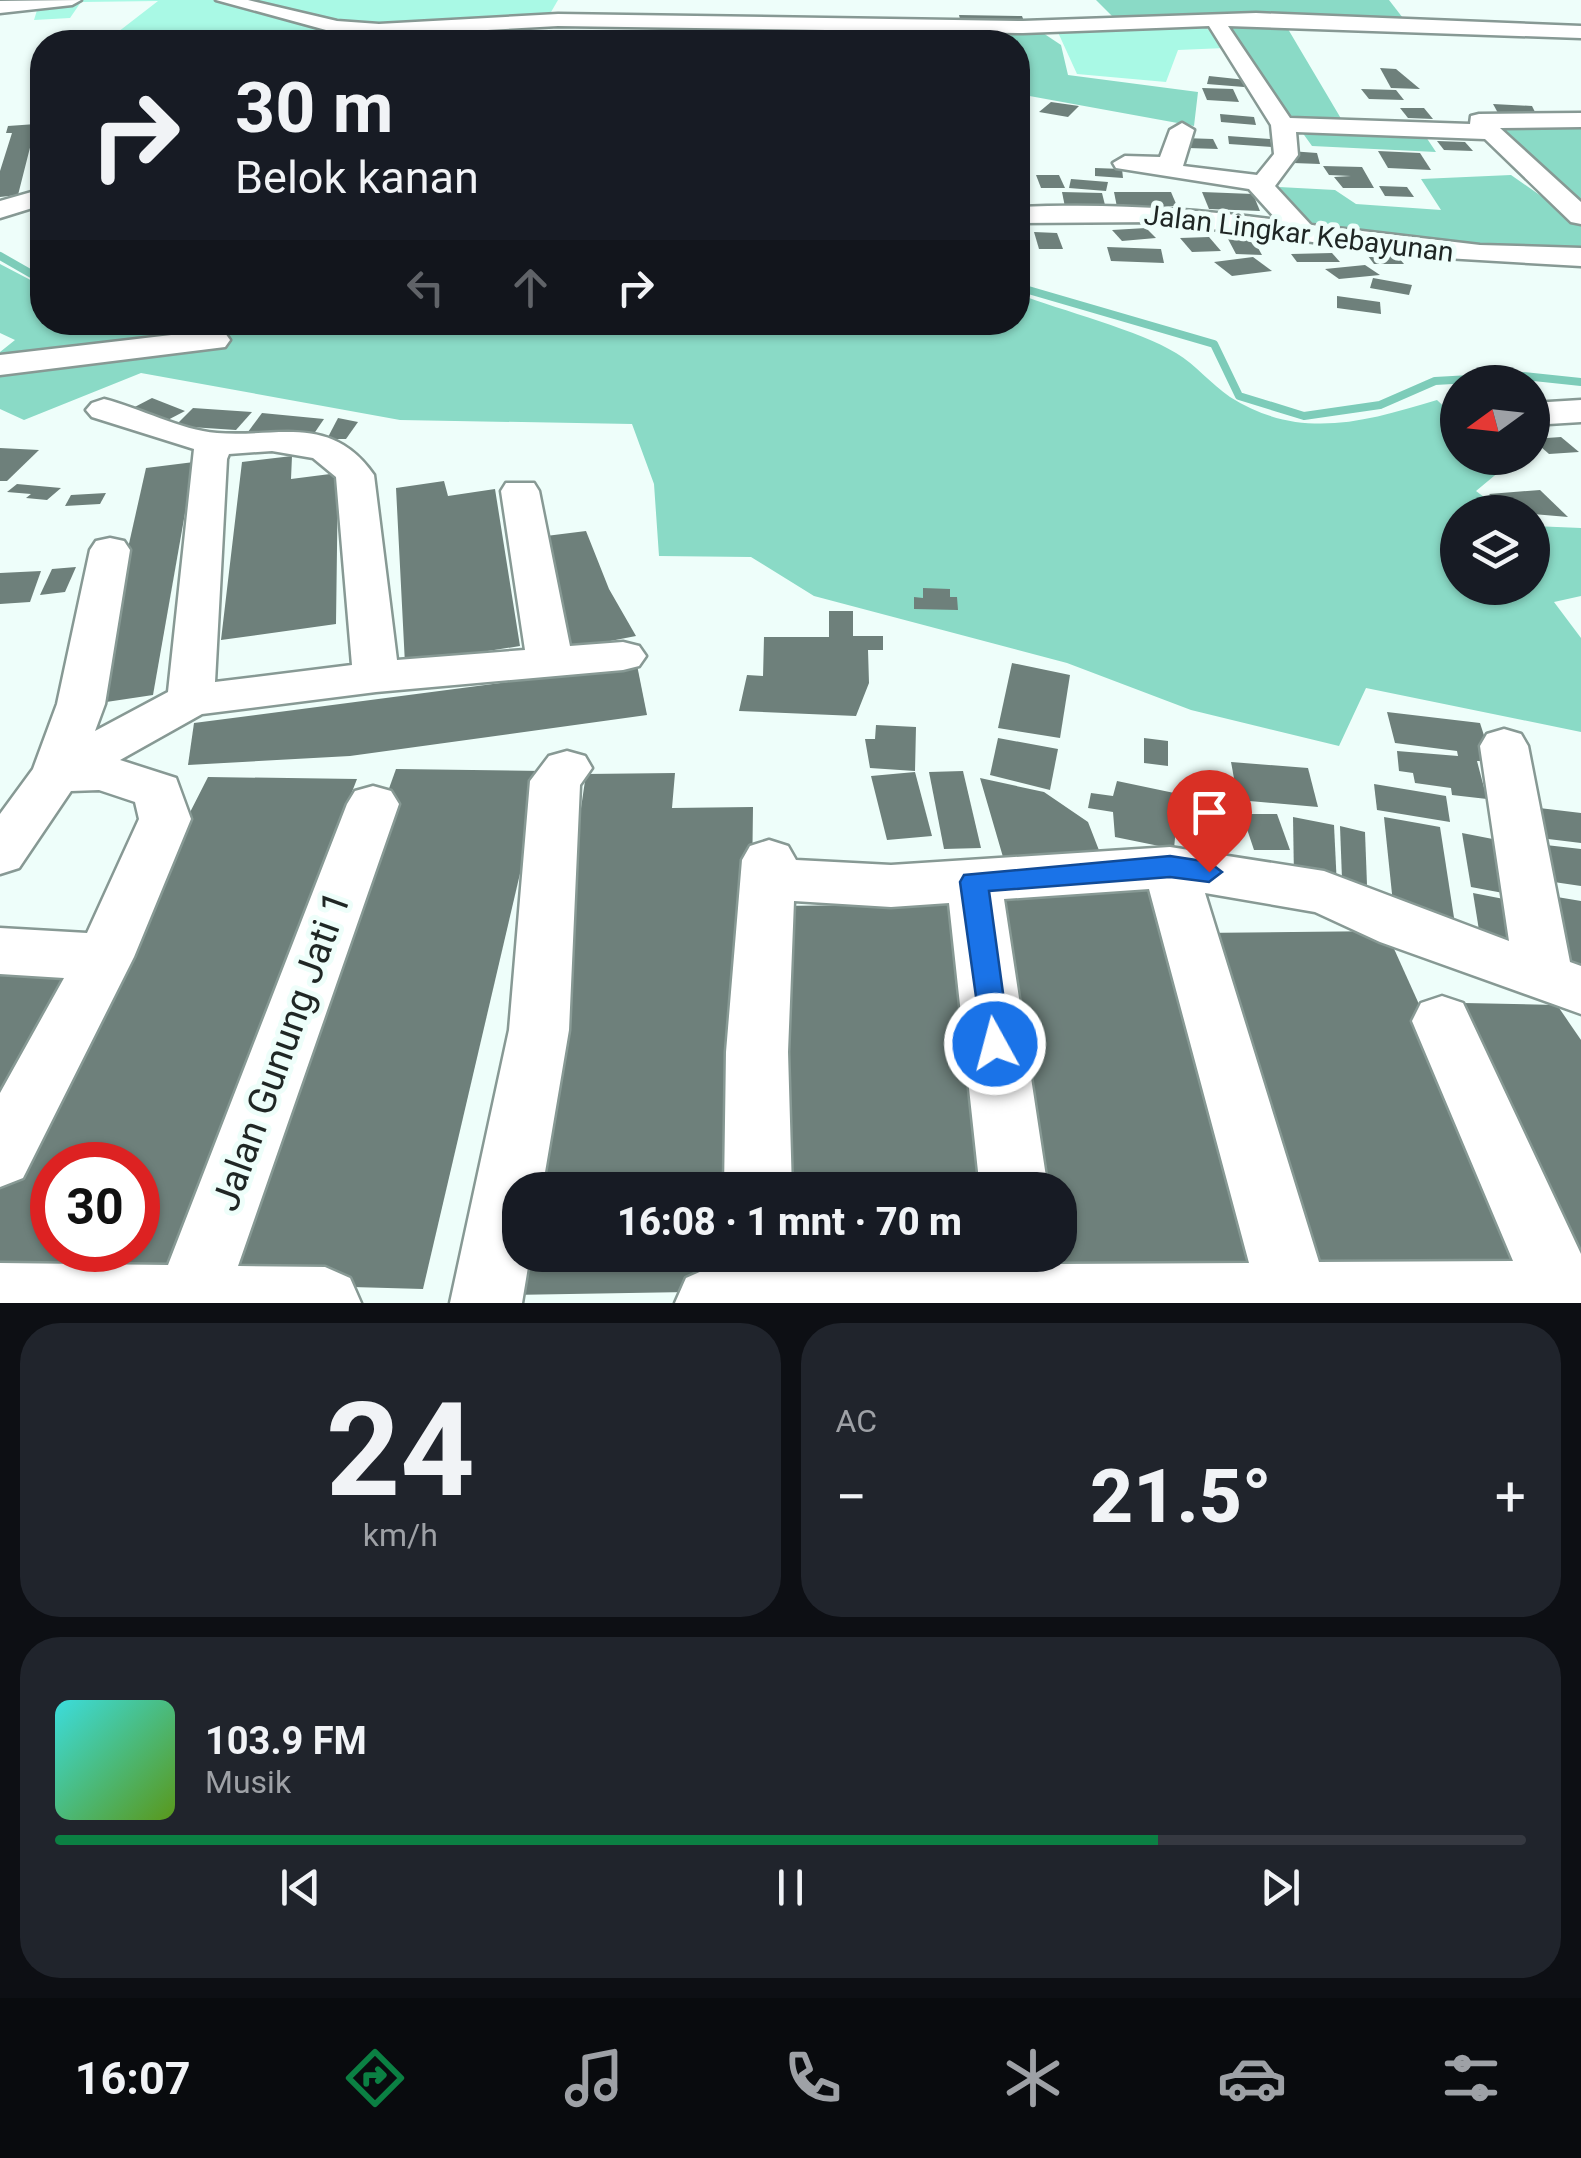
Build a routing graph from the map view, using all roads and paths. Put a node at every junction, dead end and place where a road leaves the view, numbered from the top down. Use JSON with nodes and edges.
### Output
{"nodes":[{"id":1,"x":72,"y":0,"type":"edge"},
{"id":2,"x":225,"y":0,"type":"edge"},
{"id":3,"x":1088,"y":0,"type":"edge"},
{"id":4,"x":1135,"y":0,"type":"edge"},
{"id":5,"x":944,"y":4,"type":"dead end"},
{"id":6,"x":0,"y":7,"type":"edge"},
{"id":7,"x":1473,"y":10,"type":"dead end"},
{"id":8,"x":702,"y":12,"type":"edge"},
{"id":9,"x":643,"y":19,"type":"junction"},
{"id":10,"x":1216,"y":21,"type":"junction"},
{"id":11,"x":1160,"y":22,"type":"junction"},
{"id":12,"x":1115,"y":24,"type":"junction"},
{"id":13,"x":954,"y":25,"type":"junction"},
{"id":14,"x":478,"y":28,"type":"junction"},
{"id":15,"x":1487,"y":28,"type":"junction"},
{"id":16,"x":326,"y":30,"type":"edge"},
{"id":17,"x":439,"y":30,"type":"edge"},
{"id":18,"x":472,"y":30,"type":"edge"},
{"id":19,"x":615,"y":30,"type":"edge"},
{"id":20,"x":1581,"y":32,"type":"edge"},
{"id":21,"x":1581,"y":120,"type":"edge"},
{"id":22,"x":1283,"y":124,"type":"junction"},
{"id":23,"x":1182,"y":130,"type":"dead end"},
{"id":24,"x":1487,"y":132,"type":"junction"},
{"id":25,"x":1125,"y":163,"type":"dead end"},
{"id":26,"x":1170,"y":166,"type":"junction"},
{"id":27,"x":1263,"y":184,"type":"junction"},
{"id":28,"x":30,"y":201,"type":"edge"},
{"id":29,"x":0,"y":210,"type":"edge"},
{"id":30,"x":1030,"y":215,"type":"edge"},
{"id":31,"x":1581,"y":216,"type":"edge"},
{"id":32,"x":1302,"y":232,"type":"junction"},
{"id":33,"x":1581,"y":257,"type":"edge"},
{"id":34,"x":200,"y":335,"type":"edge"},
{"id":35,"x":214,"y":340,"type":"junction"},
{"id":36,"x":0,"y":365,"type":"edge"},
{"id":37,"x":196,"y":379,"type":"dead end"},
{"id":38,"x":104,"y":410,"type":"dead end"},
{"id":39,"x":1581,"y":411,"type":"edge"},
{"id":40,"x":1550,"y":413,"type":"edge"},
{"id":41,"x":214,"y":444,"type":"junction"},
{"id":42,"x":520,"y":490,"type":"dead end"},
{"id":43,"x":110,"y":550,"type":"dead end"},
{"id":44,"x":622,"y":656,"type":"dead end"},
{"id":45,"x":550,"y":662,"type":"junction"},
{"id":46,"x":376,"y":677,"type":"junction"},
{"id":47,"x":191,"y":700,"type":"junction"},
{"id":48,"x":1504,"y":746,"type":"dead end"},
{"id":49,"x":567,"y":768,"type":"dead end"},
{"id":50,"x":79,"y":773,"type":"junction"},
{"id":51,"x":373,"y":804,"type":"dead end"},
{"id":52,"x":0,"y":854,"type":"edge"},
{"id":53,"x":1170,"y":867,"type":"junction"},
{"id":54,"x":974,"y":882,"type":"junction"},
{"id":55,"x":0,"y":951,"type":"edge"},
{"id":56,"x":105,"y":957,"type":"junction"},
{"id":57,"x":1562,"y":982,"type":"edge"},
{"id":58,"x":1442,"y":1021,"type":"dead end"},
{"id":59,"x":0,"y":1157,"type":"edge"},
{"id":60,"x":758,"y":1172,"type":"edge"},
{"id":61,"x":1012,"y":1172,"type":"edge"},
{"id":62,"x":1025,"y":1277,"type":"edge"},
{"id":63,"x":746,"y":1286,"type":"edge"},
{"id":64,"x":1573,"y":1297,"type":"edge"},
{"id":65,"x":191,"y":1298,"type":"junction"},
{"id":66,"x":0,"y":1299,"type":"edge"},
{"id":67,"x":1295,"y":1301,"type":"edge"},
{"id":68,"x":324,"y":1303,"type":"edge"},
{"id":69,"x":486,"y":1303,"type":"edge"}],
"edges":[{"from":1,"to":6,"type":"street"},
{"from":2,"to":16,"type":"street"},
{"from":3,"to":12,"type":"street"},
{"from":4,"to":11,"type":"street"},
{"from":5,"to":13,"type":"street"},
{"from":7,"to":15,"type":"street"},
{"from":8,"to":9,"type":"street"},
{"from":8,"to":13,"type":"street"},
{"from":9,"to":14,"type":"street"},
{"from":9,"to":19,"type":"street"},
{"from":10,"to":11,"type":"street"},
{"from":10,"to":15,"type":"street"},
{"from":10,"to":22,"type":"street"},
{"from":11,"to":12,"type":"street"},
{"from":12,"to":13,"type":"street"},
{"from":14,"to":17,"type":"street"},
{"from":14,"to":18,"type":"street"},
{"from":15,"to":20,"type":"street"},
{"from":21,"to":24,"type":"street"},
{"from":22,"to":24,"type":"street"},
{"from":22,"to":27,"type":"street"},
{"from":23,"to":26,"type":"street"},
{"from":24,"to":31,"type":"street"},
{"from":25,"to":26,"type":"street"},
{"from":26,"to":27,"type":"street"},
{"from":27,"to":32,"type":"street"},
{"from":28,"to":29,"type":"street"},
{"from":30,"to":32,"type":"street","name":"Jalan Lingkar Kebayunan"},
{"from":32,"to":33,"type":"street","name":"Jalan Lingkar Kebayunan"},
{"from":34,"to":35,"type":"street"},
{"from":35,"to":36,"type":"street"},
{"from":35,"to":37,"type":"street"},
{"from":38,"to":41,"type":"street"},
{"from":39,"to":40,"type":"street"},
{"from":41,"to":46,"type":"street"},
{"from":41,"to":47,"type":"street"},
{"from":42,"to":45,"type":"street"},
{"from":43,"to":50,"type":"street"},
{"from":44,"to":45,"type":"street"},
{"from":45,"to":46,"type":"street"},
{"from":46,"to":47,"type":"street"},
{"from":47,"to":50,"type":"street"},
{"from":48,"to":57,"type":"street"},
{"from":49,"to":69,"type":"street"},
{"from":50,"to":52,"type":"street"},
{"from":50,"to":56,"type":"street"},
{"from":51,"to":65,"type":"street","name":"Jalan Gunung Jati 1"},
{"from":53,"to":54,"type":"street"},
{"from":53,"to":57,"type":"street"},
{"from":53,"to":67,"type":"street"},
{"from":54,"to":60,"type":"street"},
{"from":54,"to":61,"type":"street"},
{"from":55,"to":56,"type":"street"},
{"from":56,"to":59,"type":"street"},
{"from":58,"to":64,"type":"street"},
{"from":62,"to":63,"type":"street"},
{"from":62,"to":67,"type":"street"},
{"from":64,"to":67,"type":"street"},
{"from":65,"to":66,"type":"street"},
{"from":65,"to":68,"type":"street"}]}
